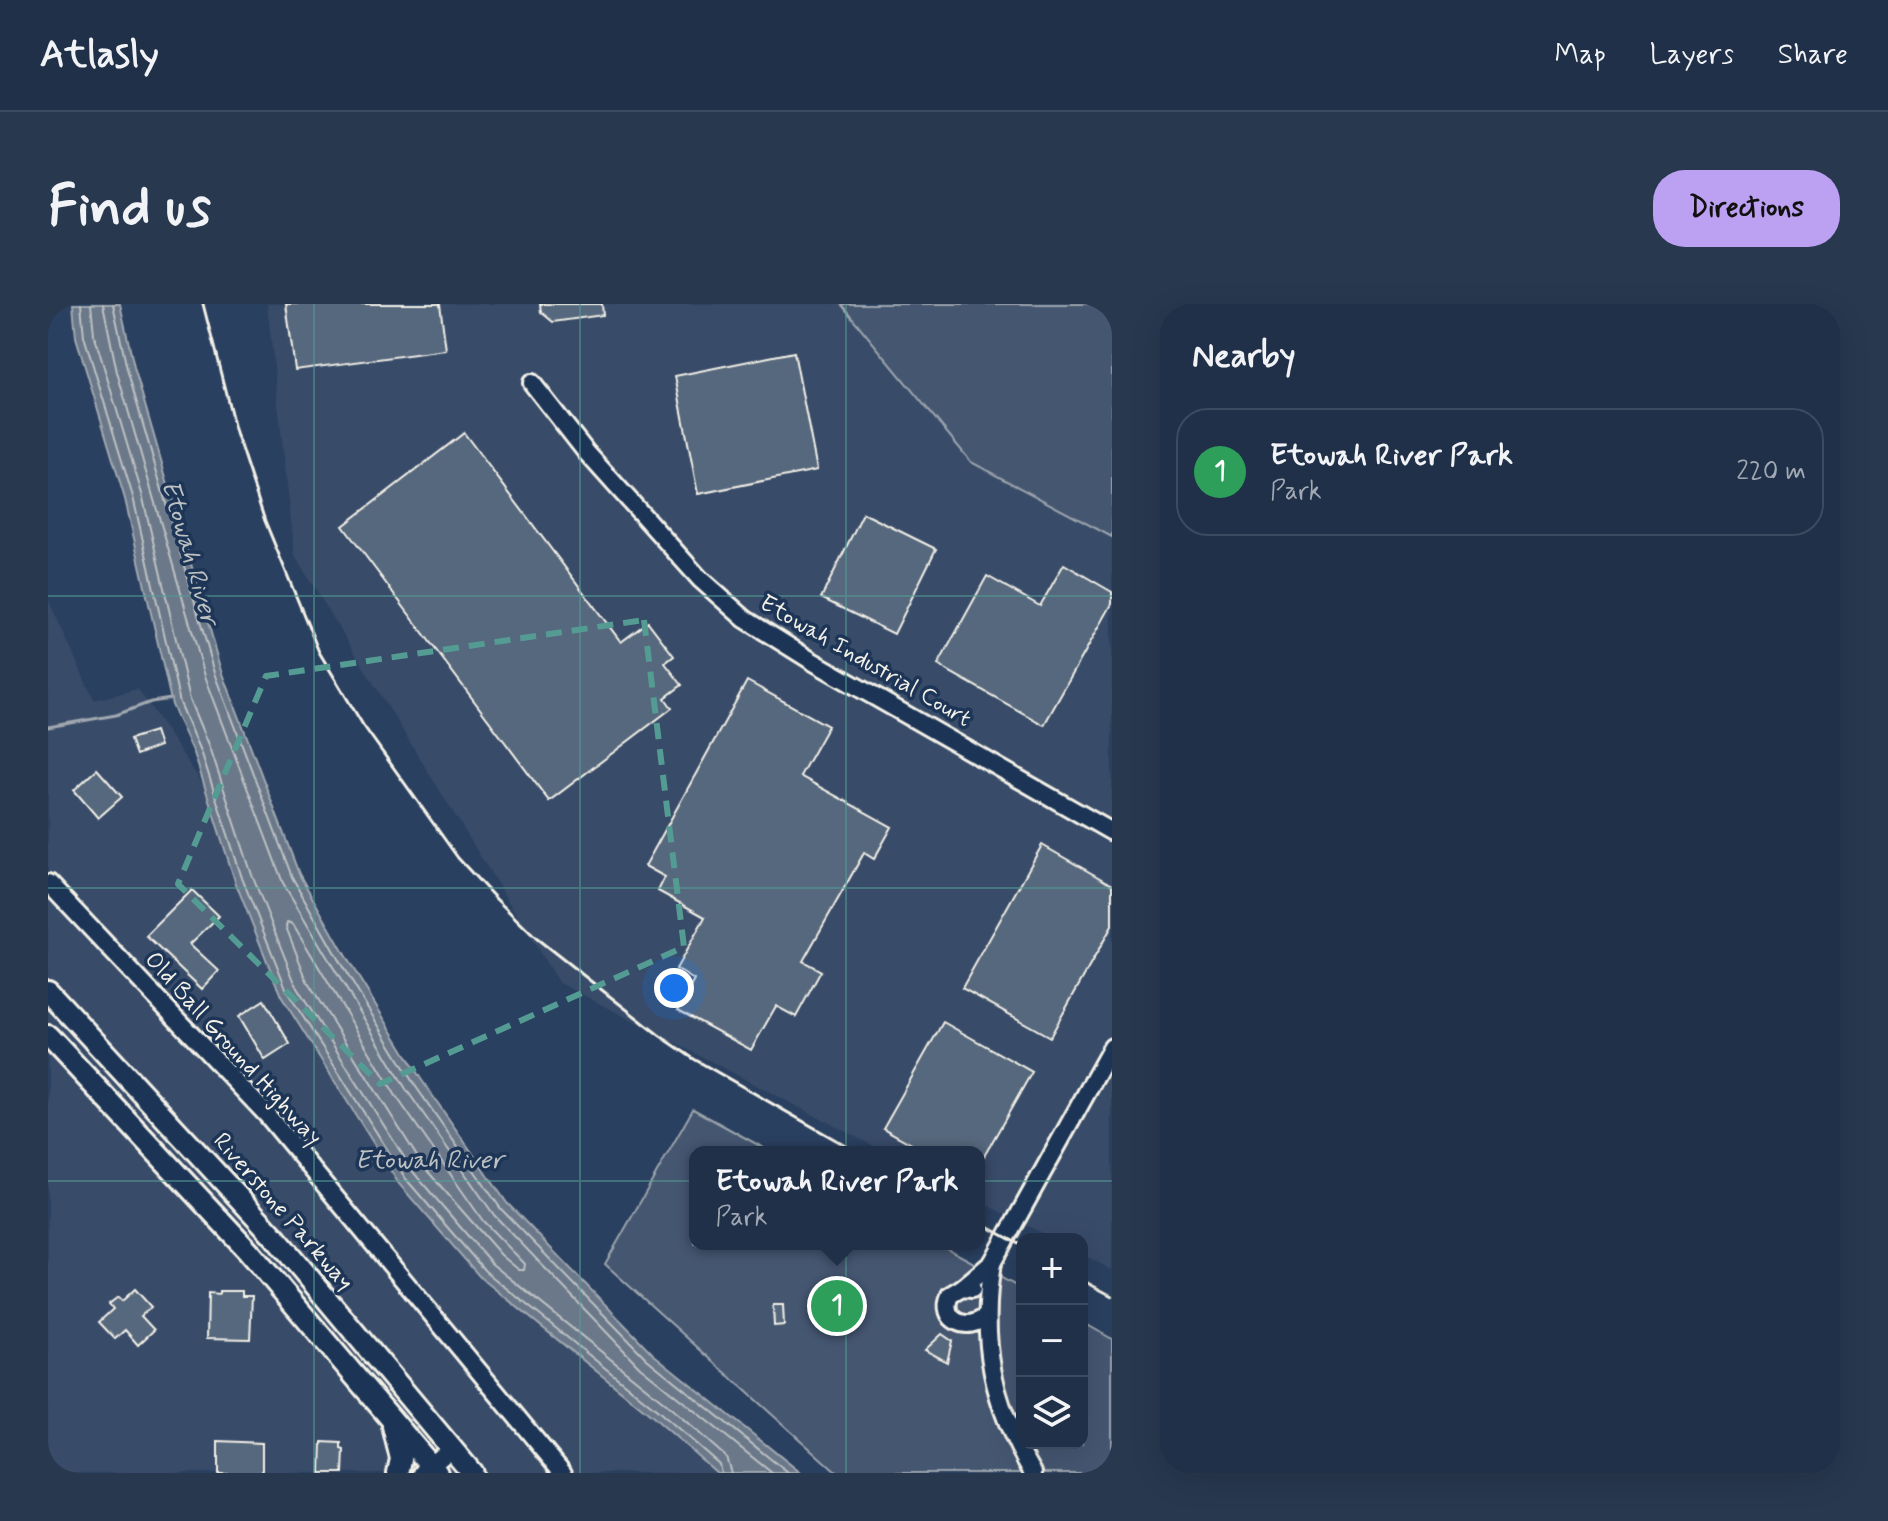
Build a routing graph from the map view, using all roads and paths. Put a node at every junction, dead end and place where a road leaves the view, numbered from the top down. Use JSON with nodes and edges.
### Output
{"nodes":[{"id":1,"x":532,"y":383,"type":"dead end"},
{"id":2,"x":1112,"y":832,"type":"edge"},
{"id":3,"x":48,"y":883,"type":"edge"},
{"id":4,"x":48,"y":991,"type":"edge"},
{"id":5,"x":48,"y":1036,"type":"edge"},
{"id":6,"x":1112,"y":1047,"type":"edge"},
{"id":7,"x":992,"y":1263,"type":"junction"},
{"id":8,"x":962,"y":1288,"type":"junction"},
{"id":9,"x":986,"y":1308,"type":"junction"},
{"id":10,"x":961,"y":1325,"type":"junction"},
{"id":11,"x":991,"y":1369,"type":"junction"},
{"id":12,"x":391,"y":1418,"type":"junction"},
{"id":13,"x":452,"y":1448,"type":"junction"},
{"id":14,"x":430,"y":1471,"type":"edge"},
{"id":15,"x":398,"y":1473,"type":"edge"},
{"id":16,"x":472,"y":1473,"type":"edge"},
{"id":17,"x":563,"y":1473,"type":"edge"},
{"id":18,"x":1033,"y":1473,"type":"edge"}],
"edges":[{"from":1,"to":2,"type":"street","name":"Etowah Industrial Court"},
{"from":3,"to":17,"type":"street","name":"Old Ball Ground Highway"},
{"from":4,"to":13,"type":"main road","name":"Riverstone Parkway"},
{"from":5,"to":12,"type":"main road"},
{"from":6,"to":7,"type":"street"},
{"from":7,"to":8,"type":"street"},
{"from":7,"to":9,"type":"street"},
{"from":8,"to":9,"type":"street"},
{"from":8,"to":10,"type":"street"},
{"from":9,"to":10,"type":"street"},
{"from":9,"to":11,"type":"street"},
{"from":10,"to":11,"type":"street"},
{"from":11,"to":18,"type":"street"},
{"from":12,"to":14,"type":"main road"},
{"from":12,"to":15,"type":"main road"},
{"from":13,"to":14,"type":"street"},
{"from":13,"to":16,"type":"main road","name":"Riverstone Parkway"}]}
